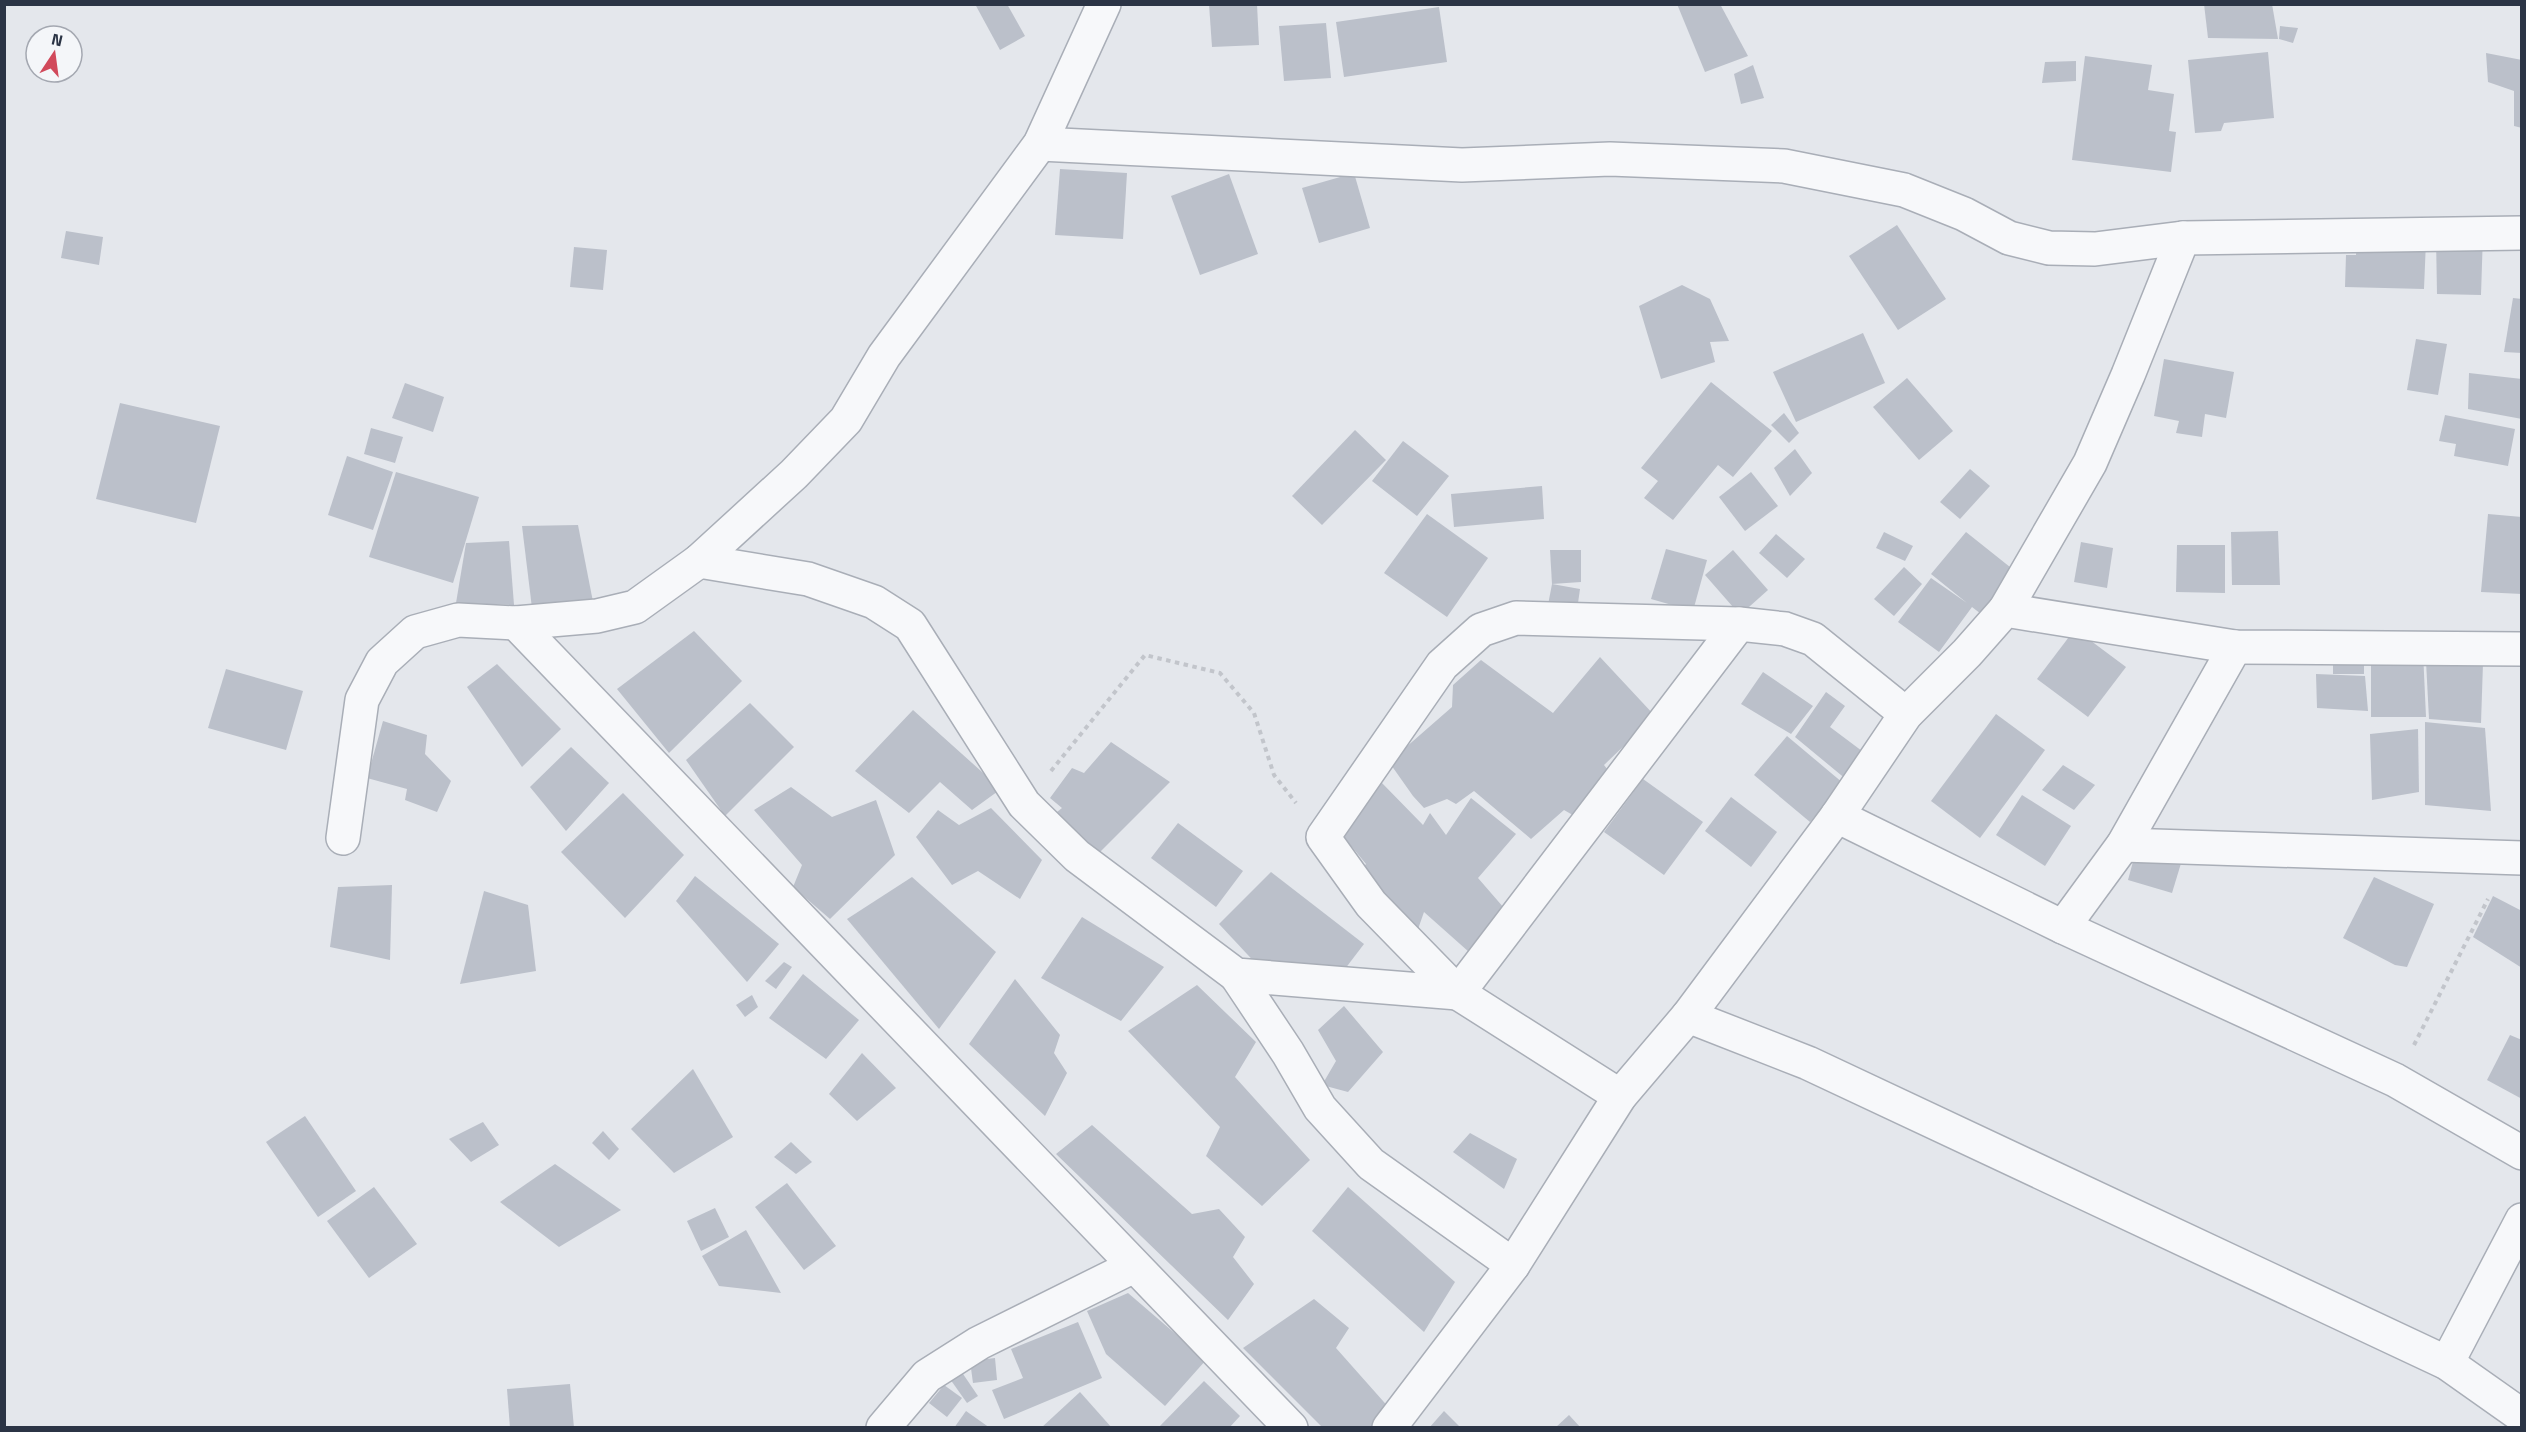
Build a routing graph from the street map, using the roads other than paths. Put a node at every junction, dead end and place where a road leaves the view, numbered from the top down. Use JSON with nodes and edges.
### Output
{"nodes":[{"id":1,"x":1104,"y":4,"type":"edge"},
{"id":2,"x":1040,"y":144,"type":"junction"},
{"id":3,"x":2522,"y":233,"type":"edge"},
{"id":4,"x":2184,"y":238,"type":"junction"},
{"id":5,"x":699,"y":561,"type":"junction"},
{"id":6,"x":2005,"y":610,"type":"junction"},
{"id":7,"x":516,"y":622,"type":"junction"},
{"id":8,"x":1739,"y":624,"type":"junction"},
{"id":9,"x":2235,"y":647,"type":"junction"},
{"id":10,"x":2522,"y":649,"type":"edge"},
{"id":11,"x":1906,"y":714,"type":"junction"},
{"id":12,"x":1837,"y":816,"type":"junction"},
{"id":13,"x":343,"y":838,"type":"dead end"},
{"id":14,"x":2123,"y":845,"type":"junction"},
{"id":15,"x":2515,"y":858,"type":"edge"},
{"id":16,"x":2062,"y":927,"type":"junction"},
{"id":17,"x":1236,"y":975,"type":"junction"},
{"id":18,"x":1458,"y":993,"type":"junction"},
{"id":19,"x":1688,"y":1016,"type":"junction"},
{"id":20,"x":1620,"y":1096,"type":"junction"},
{"id":21,"x":2522,"y":1153,"type":"edge"},
{"id":22,"x":2522,"y":1220,"type":"edge"},
{"id":23,"x":1513,"y":1264,"type":"junction"},
{"id":24,"x":1134,"y":1266,"type":"junction"},
{"id":25,"x":2447,"y":1363,"type":"junction"},
{"id":26,"x":2522,"y":1416,"type":"edge"},
{"id":27,"x":883,"y":1428,"type":"edge"},
{"id":28,"x":1291,"y":1428,"type":"edge"},
{"id":29,"x":1389,"y":1428,"type":"edge"}],
"edges":[{"from":1,"to":2,"type":"street"},
{"from":2,"to":4,"type":"street"},
{"from":2,"to":5,"type":"street"},
{"from":3,"to":4,"type":"street"},
{"from":4,"to":6,"type":"street"},
{"from":5,"to":7,"type":"street"},
{"from":5,"to":17,"type":"street"},
{"from":6,"to":9,"type":"street"},
{"from":6,"to":11,"type":"street"},
{"from":7,"to":13,"type":"street"},
{"from":7,"to":24,"type":"street"},
{"from":8,"to":11,"type":"street"},
{"from":8,"to":18,"type":"street"},
{"from":8,"to":18,"type":"street"},
{"from":9,"to":10,"type":"street"},
{"from":9,"to":14,"type":"street"},
{"from":11,"to":12,"type":"street"},
{"from":12,"to":16,"type":"street"},
{"from":12,"to":19,"type":"street"},
{"from":14,"to":15,"type":"street"},
{"from":14,"to":16,"type":"street"},
{"from":16,"to":21,"type":"street"},
{"from":17,"to":18,"type":"street"},
{"from":17,"to":23,"type":"street"},
{"from":18,"to":20,"type":"street"},
{"from":19,"to":20,"type":"street"},
{"from":19,"to":25,"type":"street"},
{"from":20,"to":23,"type":"street"},
{"from":22,"to":25,"type":"street"},
{"from":23,"to":29,"type":"street"},
{"from":24,"to":27,"type":"street"},
{"from":24,"to":28,"type":"street"},
{"from":25,"to":26,"type":"street"}]}
